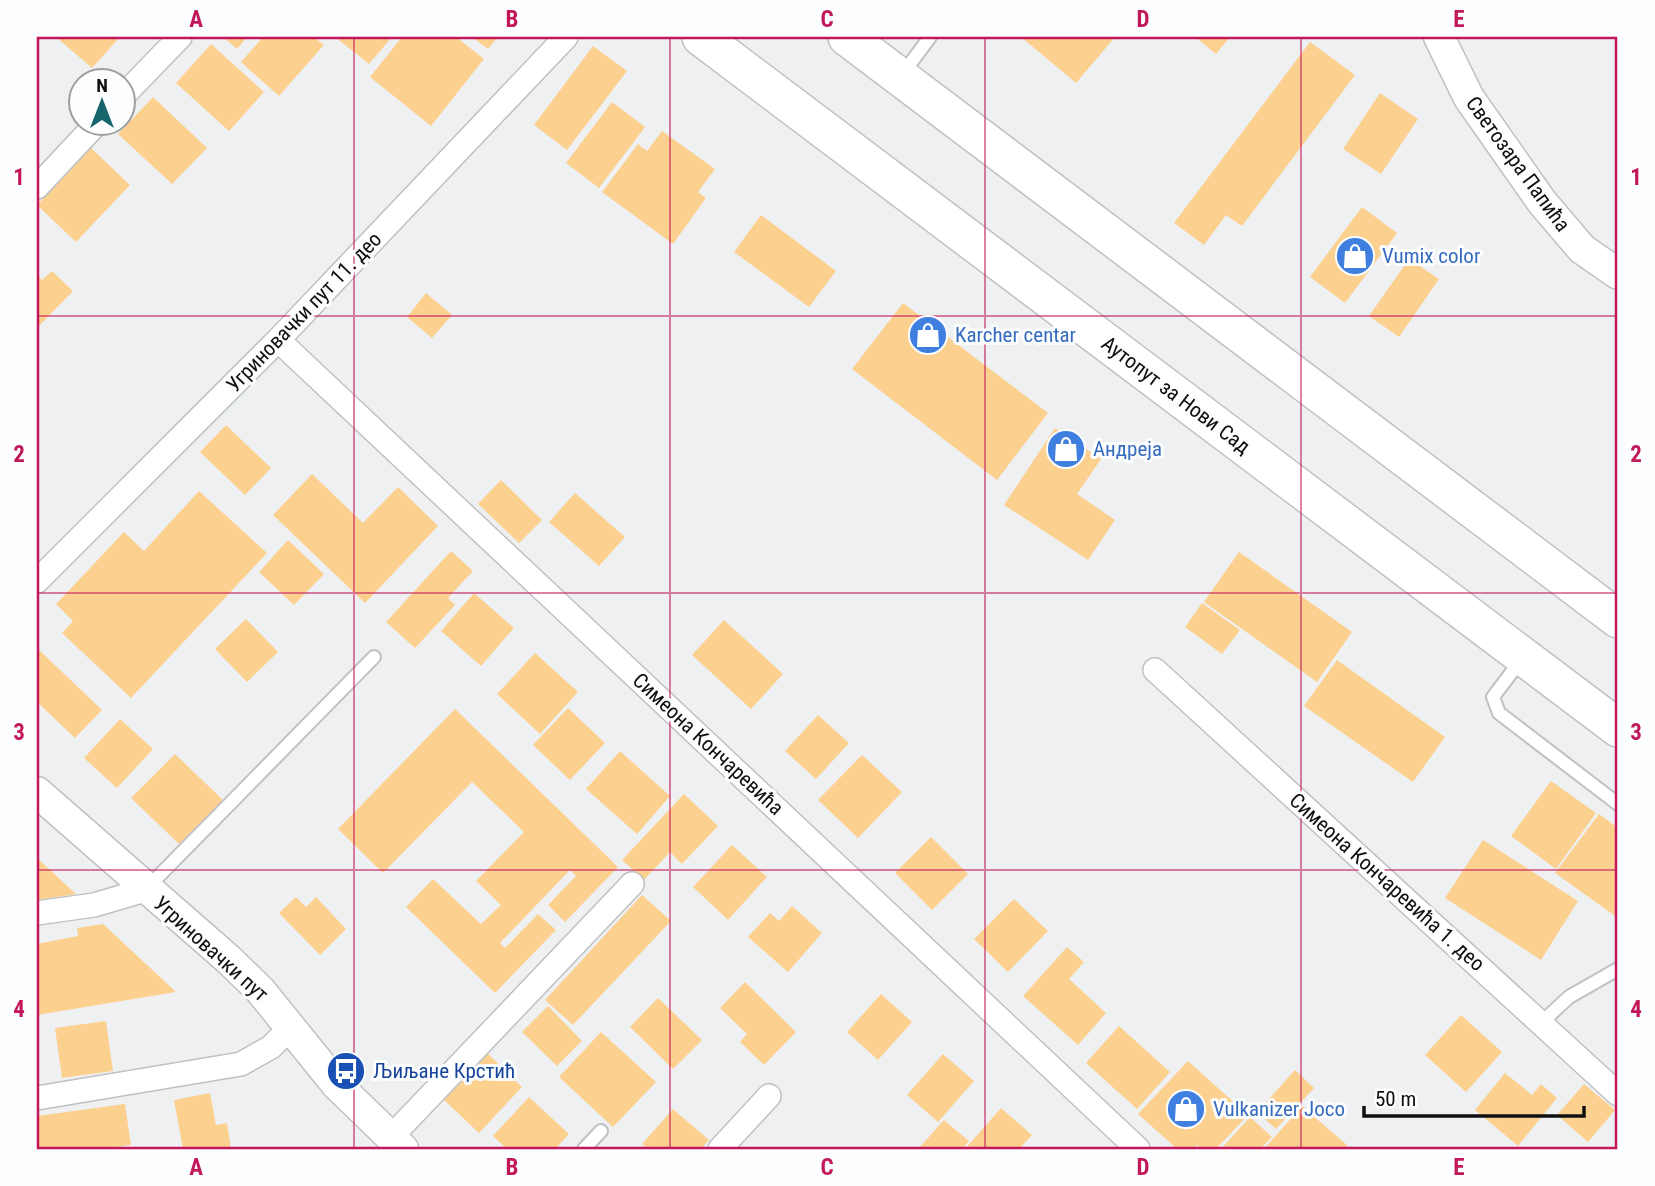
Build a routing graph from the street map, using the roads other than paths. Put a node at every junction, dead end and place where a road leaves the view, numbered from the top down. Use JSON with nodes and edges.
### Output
{"nodes":[{"id":1,"x":180,"y":37,"type":"edge"},
{"id":2,"x":565,"y":37,"type":"edge"},
{"id":3,"x":701,"y":37,"type":"edge"},
{"id":4,"x":847,"y":37,"type":"edge"},
{"id":5,"x":930,"y":37,"type":"edge"},
{"id":6,"x":1439,"y":37,"type":"edge"},
{"id":7,"x":900,"y":77,"type":"junction"},
{"id":8,"x":136,"y":83,"type":"edge"},
{"id":9,"x":85,"y":136,"type":"edge"},
{"id":10,"x":37,"y":187,"type":"edge"},
{"id":11,"x":1618,"y":274,"type":"edge"},
{"id":12,"x":278,"y":340,"type":"junction"},
{"id":13,"x":37,"y":581,"type":"edge"},
{"id":14,"x":1618,"y":619,"type":"edge"},
{"id":15,"x":374,"y":657,"type":"dead end"},
{"id":16,"x":1524,"y":657,"type":"junction"},
{"id":17,"x":1155,"y":670,"type":"dead end"},
{"id":18,"x":1618,"y":729,"type":"edge"},
{"id":19,"x":37,"y":792,"type":"edge"},
{"id":20,"x":1618,"y":804,"type":"edge"},
{"id":21,"x":632,"y":884,"type":"dead end"},
{"id":22,"x":145,"y":890,"type":"junction"},
{"id":23,"x":37,"y":913,"type":"edge"},
{"id":24,"x":1618,"y":969,"type":"edge"},
{"id":25,"x":1541,"y":1023,"type":"junction"},
{"id":26,"x":289,"y":1029,"type":"junction"},
{"id":27,"x":1618,"y":1094,"type":"edge"},
{"id":28,"x":769,"y":1096,"type":"dead end"},
{"id":29,"x":37,"y":1098,"type":"edge"},
{"id":30,"x":601,"y":1131,"type":"dead end"},
{"id":31,"x":397,"y":1143,"type":"edge"},
{"id":32,"x":584,"y":1149,"type":"edge"},
{"id":33,"x":720,"y":1149,"type":"edge"},
{"id":34,"x":1138,"y":1149,"type":"edge"}],
"edges":[{"from":1,"to":8,"type":"street"},
{"from":2,"to":12,"type":"street","name":"Угриновачки пут 11. део"},
{"from":3,"to":16,"type":"main road","name":"Аутопут за Нови Сад"},
{"from":4,"to":7,"type":"main road"},
{"from":5,"to":7,"type":"lane"},
{"from":6,"to":11,"type":"street","name":"Светозара Папића"},
{"from":7,"to":14,"type":"main road"},
{"from":9,"to":10,"type":"street"},
{"from":12,"to":13,"type":"street","name":"Угриновачки пут 11. део"},
{"from":12,"to":34,"type":"street","name":"Симеона Кончаревића"},
{"from":15,"to":22,"type":"lane"},
{"from":16,"to":18,"type":"main road","name":"Аутопут за Нови Сад"},
{"from":16,"to":20,"type":"lane"},
{"from":17,"to":25,"type":"street","name":"Симеона Кончаревића 1. део"},
{"from":19,"to":22,"type":"street","name":"Угриновачки пут"},
{"from":21,"to":31,"type":"street"},
{"from":22,"to":23,"type":"street"},
{"from":22,"to":26,"type":"street","name":"Угриновачки пут"},
{"from":24,"to":25,"type":"lane"},
{"from":25,"to":27,"type":"street","name":"Симеона Кончаревића 1. део"},
{"from":26,"to":29,"type":"street"},
{"from":26,"to":31,"type":"street","name":"Угриновачки пут"},
{"from":28,"to":33,"type":"street"},
{"from":30,"to":32,"type":"lane"}]}
